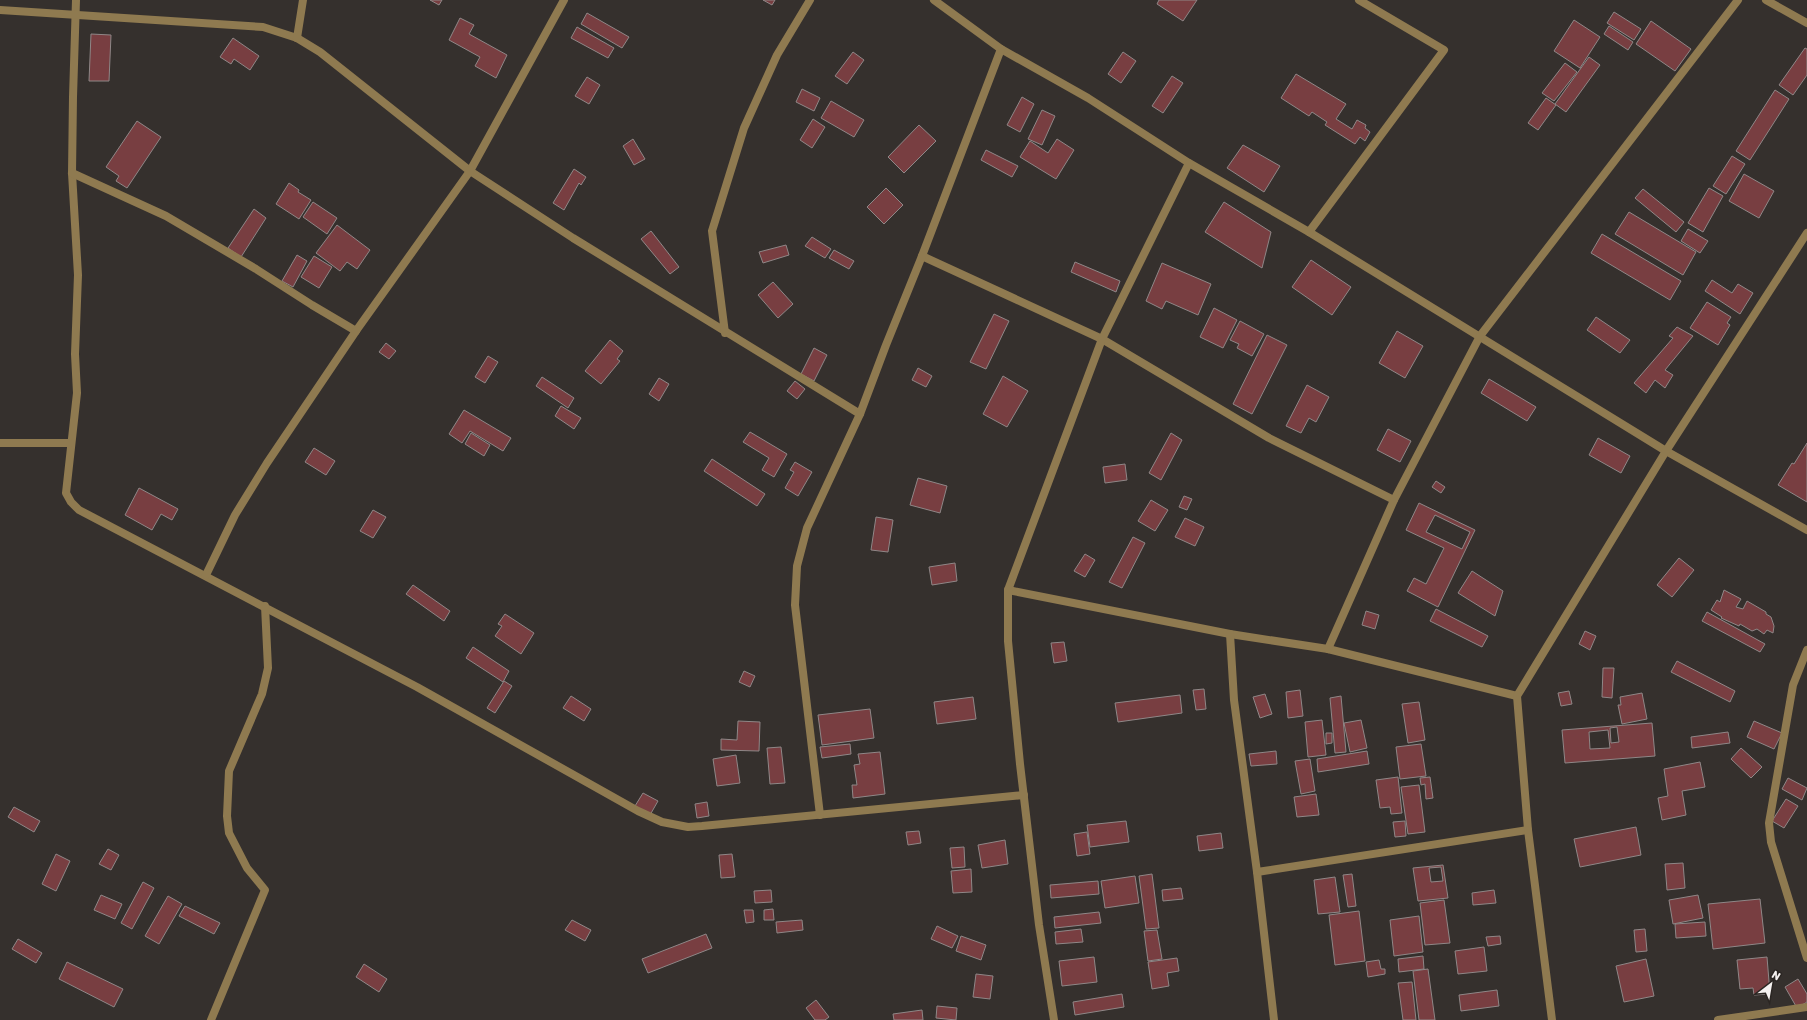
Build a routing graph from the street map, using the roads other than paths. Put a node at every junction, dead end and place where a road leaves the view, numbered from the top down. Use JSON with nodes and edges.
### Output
{"nodes":[{"id":1,"x":76,"y":0,"type":"edge"},
{"id":2,"x":303,"y":0,"type":"edge"},
{"id":3,"x":564,"y":0,"type":"edge"},
{"id":4,"x":810,"y":0,"type":"edge"},
{"id":5,"x":934,"y":0,"type":"edge"},
{"id":6,"x":1359,"y":0,"type":"edge"},
{"id":7,"x":1738,"y":0,"type":"edge"},
{"id":8,"x":1766,"y":0,"type":"edge"},
{"id":9,"x":0,"y":10,"type":"edge"},
{"id":10,"x":75,"y":14,"type":"junction"},
{"id":11,"x":1807,"y":23,"type":"edge"},
{"id":12,"x":297,"y":38,"type":"junction"},
{"id":13,"x":1001,"y":49,"type":"junction"},
{"id":14,"x":1189,"y":163,"type":"junction"},
{"id":15,"x":470,"y":171,"type":"junction"},
{"id":16,"x":72,"y":173,"type":"junction"},
{"id":17,"x":1309,"y":232,"type":"junction"},
{"id":18,"x":1807,"y":233,"type":"edge"},
{"id":19,"x":922,"y":256,"type":"junction"},
{"id":20,"x":356,"y":331,"type":"junction"},
{"id":21,"x":725,"y":332,"type":"junction"},
{"id":22,"x":1480,"y":336,"type":"junction"},
{"id":23,"x":1102,"y":340,"type":"junction"},
{"id":24,"x":860,"y":414,"type":"junction"},
{"id":25,"x":70,"y":443,"type":"junction"},
{"id":26,"x":0,"y":444,"type":"edge"},
{"id":27,"x":1666,"y":451,"type":"junction"},
{"id":28,"x":1394,"y":500,"type":"junction"},
{"id":29,"x":1807,"y":530,"type":"edge"},
{"id":30,"x":206,"y":576,"type":"junction"},
{"id":31,"x":1008,"y":590,"type":"junction"},
{"id":32,"x":265,"y":606,"type":"junction"},
{"id":33,"x":1230,"y":634,"type":"junction"},
{"id":34,"x":1328,"y":649,"type":"junction"},
{"id":35,"x":1807,"y":650,"type":"edge"},
{"id":36,"x":1517,"y":696,"type":"junction"},
{"id":37,"x":1024,"y":795,"type":"junction"},
{"id":38,"x":820,"y":815,"type":"junction"},
{"id":39,"x":1528,"y":830,"type":"junction"},
{"id":40,"x":1257,"y":872,"type":"junction"},
{"id":41,"x":1807,"y":958,"type":"edge"},
{"id":42,"x":1807,"y":1007,"type":"edge"},
{"id":43,"x":211,"y":1020,"type":"edge"},
{"id":44,"x":1054,"y":1020,"type":"edge"},
{"id":45,"x":1274,"y":1020,"type":"edge"},
{"id":46,"x":1552,"y":1020,"type":"edge"},
{"id":47,"x":1718,"y":1020,"type":"edge"}],
"edges":[{"from":1,"to":10,"type":"street"},
{"from":2,"to":12,"type":"street"},
{"from":3,"to":15,"type":"street"},
{"from":4,"to":21,"type":"street"},
{"from":5,"to":13,"type":"street"},
{"from":6,"to":17,"type":"street"},
{"from":7,"to":22,"type":"street"},
{"from":8,"to":11,"type":"street"},
{"from":9,"to":10,"type":"street"},
{"from":10,"to":12,"type":"street"},
{"from":10,"to":16,"type":"street"},
{"from":12,"to":15,"type":"street"},
{"from":13,"to":14,"type":"street"},
{"from":13,"to":19,"type":"street"},
{"from":14,"to":17,"type":"street"},
{"from":14,"to":23,"type":"street"},
{"from":15,"to":20,"type":"street"},
{"from":15,"to":21,"type":"street"},
{"from":16,"to":20,"type":"street"},
{"from":16,"to":25,"type":"street"},
{"from":17,"to":22,"type":"street"},
{"from":18,"to":27,"type":"street"},
{"from":19,"to":23,"type":"street"},
{"from":19,"to":24,"type":"street"},
{"from":20,"to":30,"type":"street"},
{"from":21,"to":24,"type":"street"},
{"from":22,"to":27,"type":"street"},
{"from":22,"to":28,"type":"street"},
{"from":23,"to":28,"type":"street"},
{"from":23,"to":31,"type":"street"},
{"from":24,"to":38,"type":"street"},
{"from":25,"to":26,"type":"street"},
{"from":25,"to":30,"type":"street"},
{"from":27,"to":29,"type":"street"},
{"from":27,"to":36,"type":"street"},
{"from":28,"to":34,"type":"street"},
{"from":30,"to":32,"type":"street"},
{"from":31,"to":33,"type":"street"},
{"from":31,"to":37,"type":"street"},
{"from":32,"to":38,"type":"street"},
{"from":32,"to":43,"type":"street"},
{"from":33,"to":34,"type":"street"},
{"from":33,"to":40,"type":"street"},
{"from":34,"to":36,"type":"street"},
{"from":35,"to":41,"type":"street"},
{"from":36,"to":39,"type":"street"},
{"from":37,"to":38,"type":"street"},
{"from":37,"to":44,"type":"street"},
{"from":39,"to":40,"type":"street"},
{"from":39,"to":46,"type":"street"},
{"from":40,"to":45,"type":"street"},
{"from":42,"to":47,"type":"street"}]}
